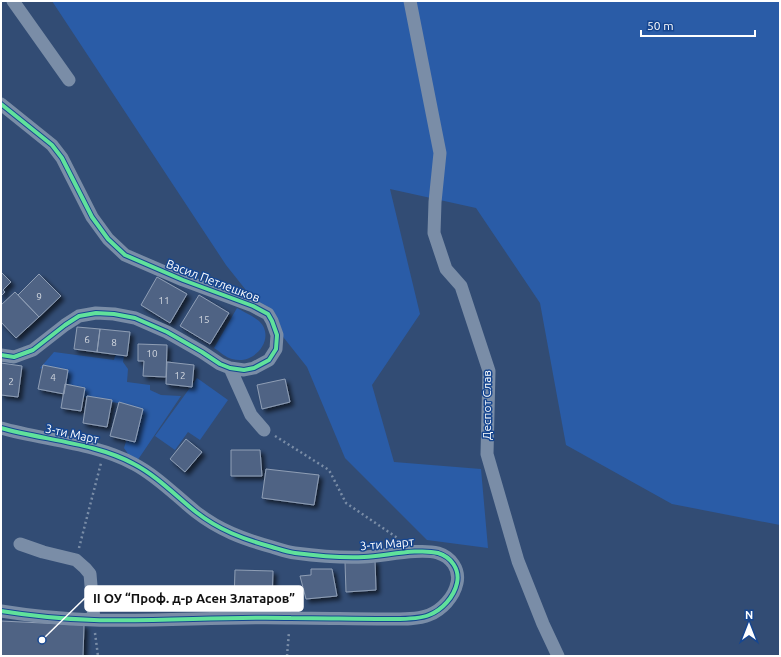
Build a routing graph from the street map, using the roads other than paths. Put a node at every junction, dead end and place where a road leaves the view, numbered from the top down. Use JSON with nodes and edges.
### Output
{"nodes":[{"id":1,"x":13,"y":1,"type":"edge"},
{"id":2,"x":410,"y":1,"type":"edge"},
{"id":3,"x":69,"y":80,"type":"dead end"},
{"id":4,"x":1,"y":104,"type":"edge"},
{"id":5,"x":1,"y":355,"type":"edge"},
{"id":6,"x":230,"y":368,"type":"junction"},
{"id":7,"x":1,"y":428,"type":"edge"},
{"id":8,"x":264,"y":430,"type":"road end"},
{"id":9,"x":20,"y":544,"type":"dead end"},
{"id":10,"x":1,"y":610,"type":"edge"},
{"id":11,"x":94,"y":620,"type":"junction"},
{"id":12,"x":558,"y":656,"type":"edge"}],
"edges":[{"from":1,"to":3,"type":"street"},
{"from":2,"to":12,"type":"street","name":"Деспот Слав"},
{"from":4,"to":6,"type":"street","name":"Васил Петлешков"},
{"from":5,"to":6,"type":"street","name":"Васил Петлешков"},
{"from":6,"to":8,"type":"street"},
{"from":7,"to":11,"type":"street","name":"3-ти Март"},
{"from":9,"to":11,"type":"street"},
{"from":10,"to":11,"type":"street","name":"3-ти Март"}]}
